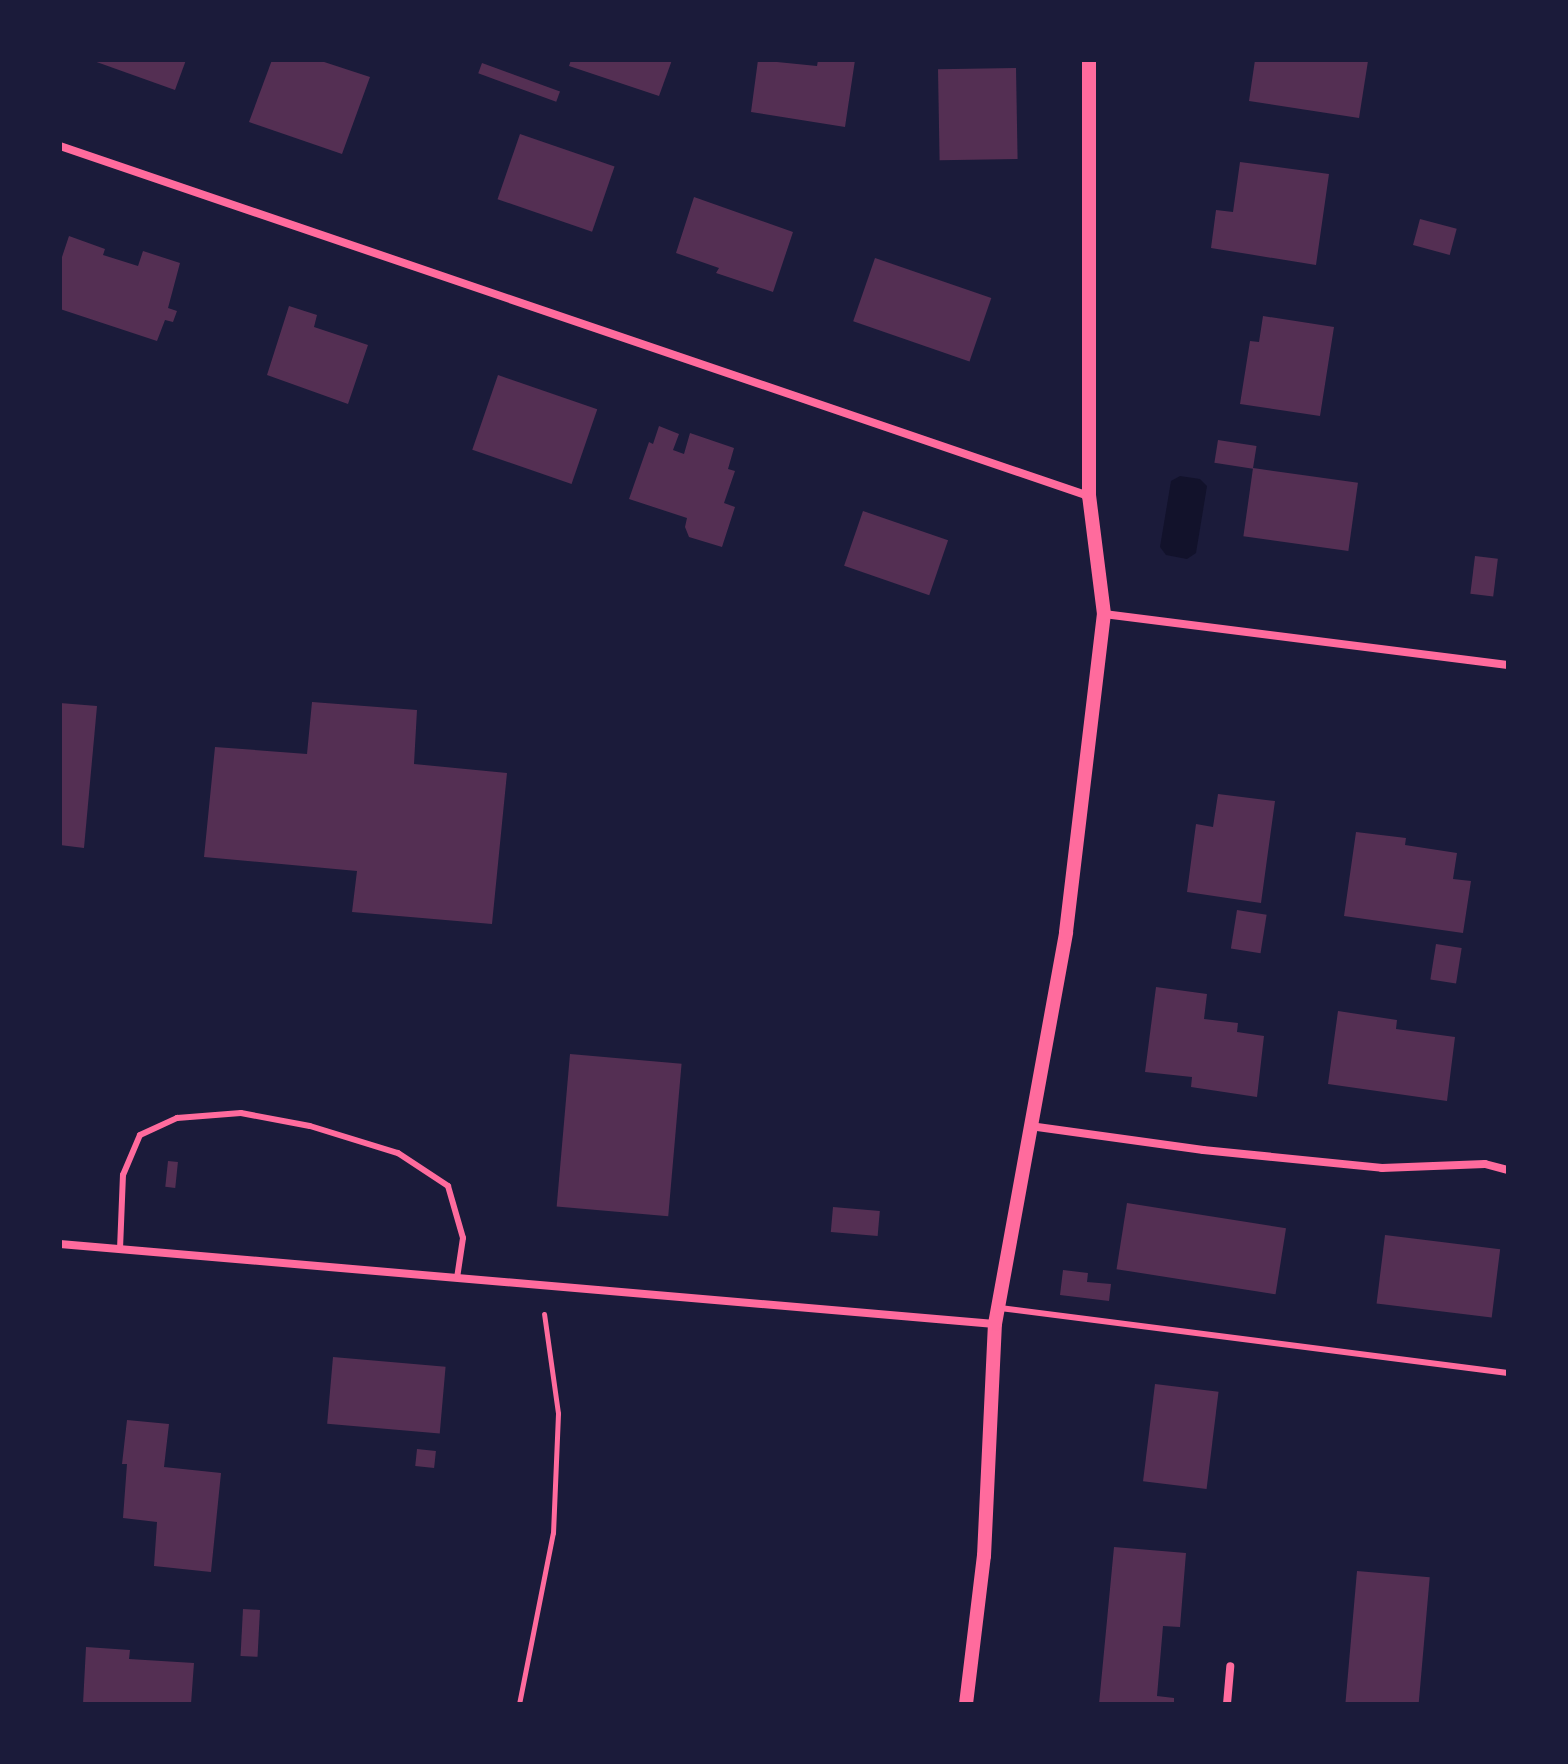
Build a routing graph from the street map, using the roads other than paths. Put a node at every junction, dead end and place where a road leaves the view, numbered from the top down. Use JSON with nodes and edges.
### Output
{"nodes":[{"id":1,"x":1089,"y":60,"type":"edge"},
{"id":2,"x":60,"y":146,"type":"edge"},
{"id":3,"x":1089,"y":496,"type":"junction"},
{"id":4,"x":1104,"y":614,"type":"junction"},
{"id":5,"x":1508,"y":665,"type":"edge"},
{"id":6,"x":1029,"y":1126,"type":"junction"},
{"id":7,"x":1508,"y":1170,"type":"edge"},
{"id":8,"x":60,"y":1244,"type":"edge"},
{"id":9,"x":120,"y":1249,"type":"junction"},
{"id":10,"x":457,"y":1278,"type":"junction"},
{"id":11,"x":998,"y":1308,"type":"junction"},
{"id":12,"x":995,"y":1324,"type":"junction"},
{"id":13,"x":1508,"y":1373,"type":"edge"},
{"id":14,"x":1230,"y":1666,"type":"dead end"},
{"id":15,"x":966,"y":1704,"type":"edge"},
{"id":16,"x":1227,"y":1704,"type":"edge"}],
"edges":[{"from":1,"to":3,"type":"street"},
{"from":2,"to":3,"type":"street"},
{"from":3,"to":4,"type":"street"},
{"from":4,"to":5,"type":"street"},
{"from":4,"to":6,"type":"street"},
{"from":6,"to":7,"type":"street"},
{"from":6,"to":11,"type":"street"},
{"from":8,"to":9,"type":"street"},
{"from":9,"to":10,"type":"street"},
{"from":9,"to":10,"type":"lane"},
{"from":10,"to":12,"type":"street"},
{"from":11,"to":12,"type":"street"},
{"from":11,"to":13,"type":"lane"},
{"from":12,"to":15,"type":"street"},
{"from":14,"to":16,"type":"street"}]}
